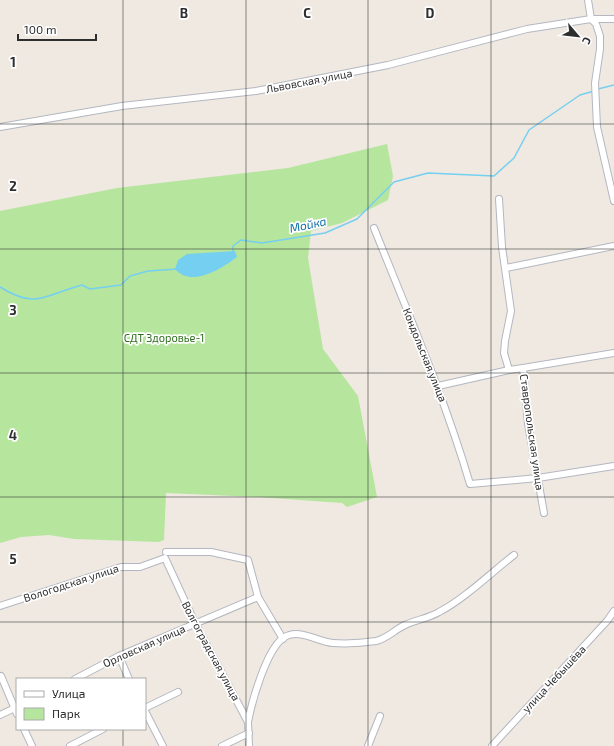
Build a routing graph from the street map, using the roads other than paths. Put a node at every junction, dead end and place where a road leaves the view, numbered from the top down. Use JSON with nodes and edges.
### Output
{"nodes":[{"id":1,"x":588,"y":0,"type":"edge"},
{"id":2,"x":591,"y":19,"type":"junction"},
{"id":3,"x":614,"y":19,"type":"edge"},
{"id":4,"x":0,"y":127,"type":"edge"},
{"id":5,"x":499,"y":199,"type":"dead end"},
{"id":6,"x":614,"y":201,"type":"edge"},
{"id":7,"x":374,"y":228,"type":"dead end"},
{"id":8,"x":614,"y":246,"type":"edge"},
{"id":9,"x":506,"y":268,"type":"junction"},
{"id":10,"x":614,"y":352,"type":"edge"},
{"id":11,"x":523,"y":368,"type":"junction"},
{"id":12,"x":509,"y":370,"type":"junction"},
{"id":13,"x":438,"y":386,"type":"junction"},
{"id":14,"x":614,"y":466,"type":"edge"},
{"id":15,"x":538,"y":478,"type":"junction"},
{"id":16,"x":544,"y":514,"type":"dead end"},
{"id":17,"x":165,"y":555,"type":"junction"},
{"id":18,"x":514,"y":555,"type":"dead end"},
{"id":19,"x":258,"y":597,"type":"junction"},
{"id":20,"x":0,"y":606,"type":"edge"},
{"id":21,"x":614,"y":611,"type":"edge"},
{"id":22,"x":195,"y":623,"type":"junction"},
{"id":23,"x":283,"y":639,"type":"junction"},
{"id":24,"x":119,"y":656,"type":"junction"},
{"id":25,"x":2,"y":676,"type":"dead end"},
{"id":26,"x":77,"y":678,"type":"edge"},
{"id":27,"x":129,"y":678,"type":"edge"},
{"id":28,"x":178,"y":692,"type":"dead end"},
{"id":29,"x":146,"y":708,"type":"edge"},
{"id":30,"x":16,"y":710,"type":"edge"},
{"id":31,"x":146,"y":713,"type":"edge"},
{"id":32,"x":0,"y":715,"type":"edge"},
{"id":33,"x":380,"y":716,"type":"dead end"},
{"id":34,"x":248,"y":722,"type":"junction"},
{"id":35,"x":24,"y":730,"type":"edge"},
{"id":36,"x":101,"y":730,"type":"edge"},
{"id":37,"x":249,"y":733,"type":"junction"},
{"id":38,"x":32,"y":746,"type":"edge"},
{"id":39,"x":70,"y":746,"type":"edge"},
{"id":40,"x":163,"y":746,"type":"edge"},
{"id":41,"x":222,"y":746,"type":"edge"},
{"id":42,"x":250,"y":746,"type":"edge"},
{"id":43,"x":368,"y":746,"type":"edge"},
{"id":44,"x":492,"y":746,"type":"edge"}],
"edges":[{"from":1,"to":2,"type":"street"},
{"from":2,"to":3,"type":"street","name":"Львовская улица"},
{"from":2,"to":4,"type":"street","name":"Львовская улица"},
{"from":2,"to":6,"type":"street"},
{"from":5,"to":9,"type":"street","name":"Ставропольская улица"},
{"from":7,"to":13,"type":"street","name":"Кондольская улица"},
{"from":8,"to":9,"type":"street"},
{"from":9,"to":12,"type":"street","name":"Ставропольская улица"},
{"from":10,"to":11,"type":"street"},
{"from":11,"to":12,"type":"street","name":"Ставропольская улица"},
{"from":11,"to":15,"type":"street","name":"Ставропольская улица"},
{"from":12,"to":13,"type":"street"},
{"from":13,"to":15,"type":"street","name":"Кондольская улица"},
{"from":14,"to":15,"type":"street"},
{"from":15,"to":16,"type":"street","name":"Ставропольская улица"},
{"from":17,"to":19,"type":"street","name":"Вологодская улица"},
{"from":17,"to":20,"type":"street","name":"Вологодская улица"},
{"from":17,"to":22,"type":"street","name":"Волгоградская улица"},
{"from":18,"to":23,"type":"street"},
{"from":19,"to":22,"type":"street","name":"Орловская улица"},
{"from":19,"to":23,"type":"street"},
{"from":21,"to":44,"type":"street","name":"улица Чебышёва"},
{"from":22,"to":24,"type":"street","name":"Орловская улица"},
{"from":22,"to":34,"type":"street","name":"Волгоградская улица"},
{"from":23,"to":34,"type":"street"},
{"from":24,"to":26,"type":"street","name":"Орловская улица"},
{"from":24,"to":27,"type":"street"},
{"from":25,"to":30,"type":"street"},
{"from":28,"to":29,"type":"street"},
{"from":30,"to":32,"type":"street"},
{"from":31,"to":40,"type":"street"},
{"from":33,"to":43,"type":"street"},
{"from":34,"to":37,"type":"street","name":"Волгоградская улица"},
{"from":35,"to":38,"type":"street"},
{"from":36,"to":39,"type":"street"},
{"from":37,"to":41,"type":"street"},
{"from":37,"to":42,"type":"street","name":"Волгоградская улица"}]}
